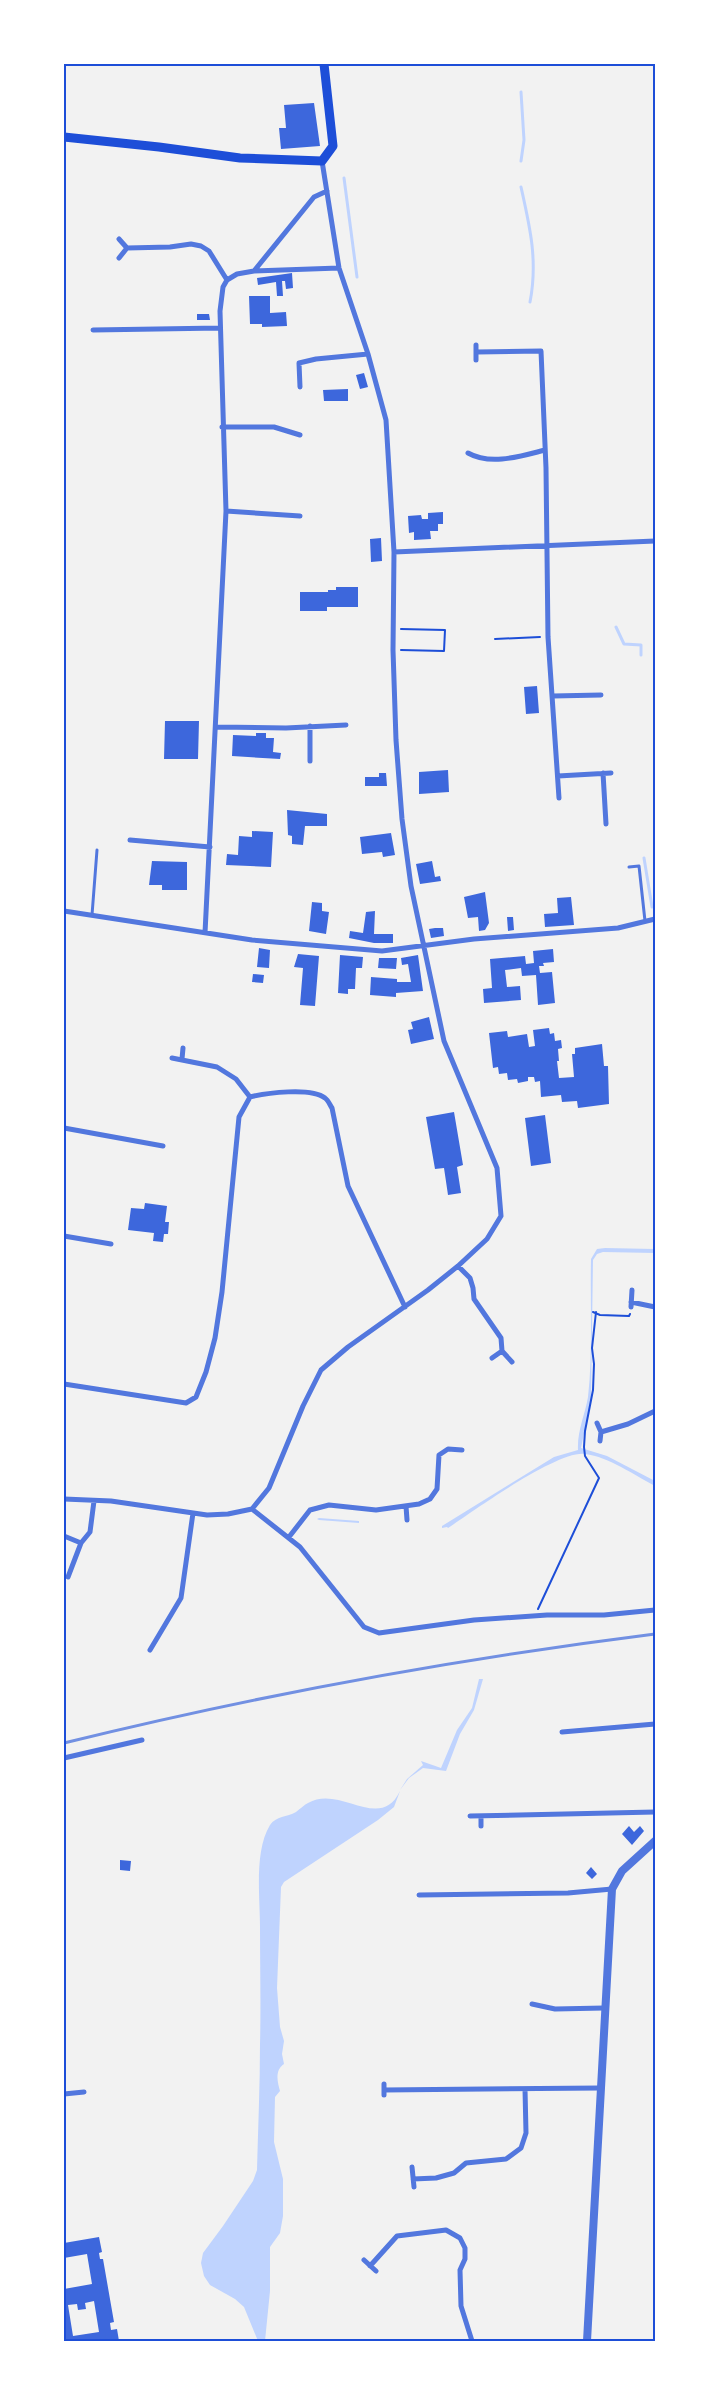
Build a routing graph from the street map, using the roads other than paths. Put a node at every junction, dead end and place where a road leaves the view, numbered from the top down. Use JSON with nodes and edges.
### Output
{"nodes":[{"id":1,"x":324,"y":64,"type":"edge"},
{"id":2,"x":64,"y":138,"type":"edge"},
{"id":3,"x":322,"y":162,"type":"junction"},
{"id":4,"x":327,"y":191,"type":"junction"},
{"id":5,"x":118,"y":239,"type":"dead end"},
{"id":6,"x":127,"y":248,"type":"junction"},
{"id":7,"x":119,"y":258,"type":"dead end"},
{"id":8,"x":339,"y":268,"type":"junction"},
{"id":9,"x":254,"y":270,"type":"junction"},
{"id":10,"x":227,"y":280,"type":"junction"},
{"id":11,"x":220,"y":328,"type":"junction"},
{"id":12,"x":93,"y":330,"type":"dead end"},
{"id":13,"x":476,"y":345,"type":"dead end"},
{"id":14,"x":477,"y":352,"type":"junction"},
{"id":15,"x":368,"y":354,"type":"junction"},
{"id":16,"x":476,"y":360,"type":"dead end"},
{"id":17,"x":300,"y":387,"type":"dead end"},
{"id":18,"x":222,"y":427,"type":"junction"},
{"id":19,"x":300,"y":435,"type":"dead end"},
{"id":20,"x":545,"y":450,"type":"junction"},
{"id":21,"x":468,"y":453,"type":"dead end"},
{"id":22,"x":226,"y":511,"type":"junction"},
{"id":23,"x":300,"y":516,"type":"dead end"},
{"id":24,"x":655,"y":541,"type":"edge"},
{"id":25,"x":546,"y":545,"type":"junction"},
{"id":26,"x":394,"y":552,"type":"junction"},
{"id":27,"x":553,"y":696,"type":"junction"},
{"id":28,"x":601,"y":696,"type":"dead end"},
{"id":29,"x":346,"y":725,"type":"dead end"},
{"id":30,"x":310,"y":726,"type":"junction"},
{"id":31,"x":217,"y":727,"type":"junction"},
{"id":32,"x":310,"y":761,"type":"dead end"},
{"id":33,"x":603,"y":773,"type":"junction"},
{"id":34,"x":610,"y":773,"type":"dead end"},
{"id":35,"x":558,"y":776,"type":"junction"},
{"id":36,"x":559,"y":798,"type":"dead end"},
{"id":37,"x":606,"y":824,"type":"dead end"},
{"id":38,"x":130,"y":840,"type":"dead end"},
{"id":39,"x":210,"y":846,"type":"junction"},
{"id":40,"x":97,"y":850,"type":"dead end"},
{"id":41,"x":629,"y":867,"type":"dead end"},
{"id":42,"x":64,"y":911,"type":"edge"},
{"id":43,"x":92,"y":915,"type":"junction"},
{"id":44,"x":655,"y":919,"type":"edge"},
{"id":45,"x":645,"y":922,"type":"junction"},
{"id":46,"x":205,"y":933,"type":"junction"},
{"id":47,"x":424,"y":945,"type":"junction"},
{"id":48,"x":184,"y":1048,"type":"dead end"},
{"id":49,"x":172,"y":1058,"type":"dead end"},
{"id":50,"x":182,"y":1060,"type":"junction"},
{"id":51,"x":250,"y":1097,"type":"junction"},
{"id":52,"x":64,"y":1128,"type":"edge"},
{"id":53,"x":163,"y":1146,"type":"dead end"},
{"id":54,"x":64,"y":1236,"type":"edge"},
{"id":55,"x":111,"y":1244,"type":"dead end"},
{"id":56,"x":458,"y":1266,"type":"junction"},
{"id":57,"x":632,"y":1290,"type":"dead end"},
{"id":58,"x":405,"y":1307,"type":"junction"},
{"id":59,"x":655,"y":1307,"type":"edge"},
{"id":60,"x":502,"y":1351,"type":"junction"},
{"id":61,"x":492,"y":1358,"type":"dead end"},
{"id":62,"x":512,"y":1362,"type":"dead end"},
{"id":63,"x":64,"y":1384,"type":"edge"},
{"id":64,"x":655,"y":1411,"type":"edge"},
{"id":65,"x":597,"y":1423,"type":"dead end"},
{"id":66,"x":602,"y":1432,"type":"junction"},
{"id":67,"x":600,"y":1441,"type":"dead end"},
{"id":68,"x":462,"y":1450,"type":"dead end"},
{"id":69,"x":64,"y":1499,"type":"edge"},
{"id":70,"x":94,"y":1501,"type":"junction"},
{"id":71,"x":406,"y":1506,"type":"junction"},
{"id":72,"x":252,"y":1509,"type":"junction"},
{"id":73,"x":193,"y":1513,"type":"junction"},
{"id":74,"x":407,"y":1520,"type":"dead end"},
{"id":75,"x":64,"y":1536,"type":"edge"},
{"id":76,"x":289,"y":1537,"type":"junction"},
{"id":77,"x":82,"y":1542,"type":"junction"},
{"id":78,"x":68,"y":1577,"type":"dead end"},
{"id":79,"x":655,"y":1610,"type":"edge"},
{"id":80,"x":150,"y":1650,"type":"dead end"},
{"id":81,"x":655,"y":1724,"type":"edge"},
{"id":82,"x":562,"y":1732,"type":"dead end"},
{"id":83,"x":142,"y":1740,"type":"dead end"},
{"id":84,"x":64,"y":1758,"type":"edge"},
{"id":85,"x":655,"y":1812,"type":"edge"},
{"id":86,"x":470,"y":1816,"type":"dead end"},
{"id":87,"x":481,"y":1817,"type":"junction"},
{"id":88,"x":481,"y":1826,"type":"dead end"},
{"id":89,"x":655,"y":1841,"type":"edge"},
{"id":90,"x":612,"y":1889,"type":"junction"},
{"id":91,"x":419,"y":1895,"type":"dead end"},
{"id":92,"x":532,"y":2004,"type":"dead end"},
{"id":93,"x":604,"y":2008,"type":"junction"},
{"id":94,"x":600,"y":2088,"type":"junction"},
{"id":95,"x":384,"y":2090,"type":"dead end"},
{"id":96,"x":525,"y":2090,"type":"junction"},
{"id":97,"x":84,"y":2092,"type":"dead end"},
{"id":98,"x":64,"y":2094,"type":"edge"},
{"id":99,"x":412,"y":2167,"type":"dead end"},
{"id":100,"x":413,"y":2179,"type":"junction"},
{"id":101,"x":414,"y":2187,"type":"dead end"},
{"id":102,"x":364,"y":2260,"type":"dead end"},
{"id":103,"x":370,"y":2266,"type":"junction"},
{"id":104,"x":376,"y":2271,"type":"dead end"},
{"id":105,"x":472,"y":2341,"type":"edge"},
{"id":106,"x":587,"y":2341,"type":"edge"}],
"edges":[{"from":1,"to":3,"type":"main road"},
{"from":2,"to":3,"type":"main road"},
{"from":3,"to":4,"type":"street"},
{"from":4,"to":8,"type":"street"},
{"from":4,"to":9,"type":"street"},
{"from":5,"to":6,"type":"street"},
{"from":6,"to":7,"type":"street"},
{"from":6,"to":10,"type":"street"},
{"from":8,"to":9,"type":"street"},
{"from":8,"to":15,"type":"street"},
{"from":9,"to":10,"type":"street"},
{"from":10,"to":11,"type":"street"},
{"from":11,"to":12,"type":"street"},
{"from":11,"to":18,"type":"street"},
{"from":13,"to":14,"type":"street"},
{"from":14,"to":16,"type":"street"},
{"from":14,"to":20,"type":"street"},
{"from":15,"to":17,"type":"street"},
{"from":15,"to":26,"type":"street"},
{"from":18,"to":19,"type":"street"},
{"from":18,"to":22,"type":"street"},
{"from":20,"to":21,"type":"street"},
{"from":20,"to":25,"type":"street"},
{"from":22,"to":23,"type":"street"},
{"from":22,"to":31,"type":"street"},
{"from":24,"to":25,"type":"street"},
{"from":25,"to":26,"type":"street"},
{"from":25,"to":27,"type":"street"},
{"from":26,"to":47,"type":"street"},
{"from":27,"to":28,"type":"street"},
{"from":27,"to":35,"type":"street"},
{"from":29,"to":30,"type":"street"},
{"from":30,"to":31,"type":"street"},
{"from":30,"to":32,"type":"street"},
{"from":31,"to":39,"type":"street"},
{"from":33,"to":34,"type":"street"},
{"from":33,"to":35,"type":"street"},
{"from":33,"to":37,"type":"street"},
{"from":35,"to":36,"type":"street"},
{"from":38,"to":39,"type":"street"},
{"from":39,"to":46,"type":"street"},
{"from":40,"to":43,"type":"lane"},
{"from":41,"to":45,"type":"lane"},
{"from":42,"to":43,"type":"street"},
{"from":43,"to":46,"type":"street"},
{"from":44,"to":45,"type":"street"},
{"from":45,"to":47,"type":"street"},
{"from":46,"to":47,"type":"street"},
{"from":47,"to":56,"type":"street"},
{"from":48,"to":50,"type":"street"},
{"from":49,"to":50,"type":"street"},
{"from":50,"to":51,"type":"street"},
{"from":51,"to":58,"type":"street"},
{"from":51,"to":63,"type":"street"},
{"from":52,"to":53,"type":"street"},
{"from":54,"to":55,"type":"street"},
{"from":56,"to":58,"type":"street"},
{"from":56,"to":60,"type":"street"},
{"from":57,"to":59,"type":"street"},
{"from":58,"to":72,"type":"street"},
{"from":60,"to":61,"type":"street"},
{"from":60,"to":62,"type":"street"},
{"from":64,"to":66,"type":"street"},
{"from":65,"to":66,"type":"street"},
{"from":66,"to":67,"type":"street"},
{"from":68,"to":71,"type":"street"},
{"from":69,"to":70,"type":"street"},
{"from":70,"to":73,"type":"street"},
{"from":70,"to":77,"type":"street"},
{"from":71,"to":74,"type":"street"},
{"from":71,"to":76,"type":"street"},
{"from":72,"to":73,"type":"street"},
{"from":72,"to":76,"type":"street"},
{"from":73,"to":80,"type":"street"},
{"from":75,"to":77,"type":"street"},
{"from":76,"to":79,"type":"street"},
{"from":77,"to":78,"type":"street"},
{"from":81,"to":82,"type":"street"},
{"from":83,"to":84,"type":"street"},
{"from":85,"to":87,"type":"street"},
{"from":86,"to":87,"type":"street"},
{"from":87,"to":88,"type":"street"},
{"from":89,"to":90,"type":"street"},
{"from":90,"to":91,"type":"street"},
{"from":90,"to":93,"type":"street"},
{"from":92,"to":93,"type":"street"},
{"from":93,"to":94,"type":"street"},
{"from":94,"to":96,"type":"street"},
{"from":94,"to":106,"type":"street"},
{"from":95,"to":96,"type":"street"},
{"from":96,"to":100,"type":"street"},
{"from":97,"to":98,"type":"street"},
{"from":99,"to":100,"type":"street"},
{"from":100,"to":101,"type":"street"},
{"from":102,"to":103,"type":"street"},
{"from":103,"to":104,"type":"street"},
{"from":103,"to":105,"type":"street"}]}
